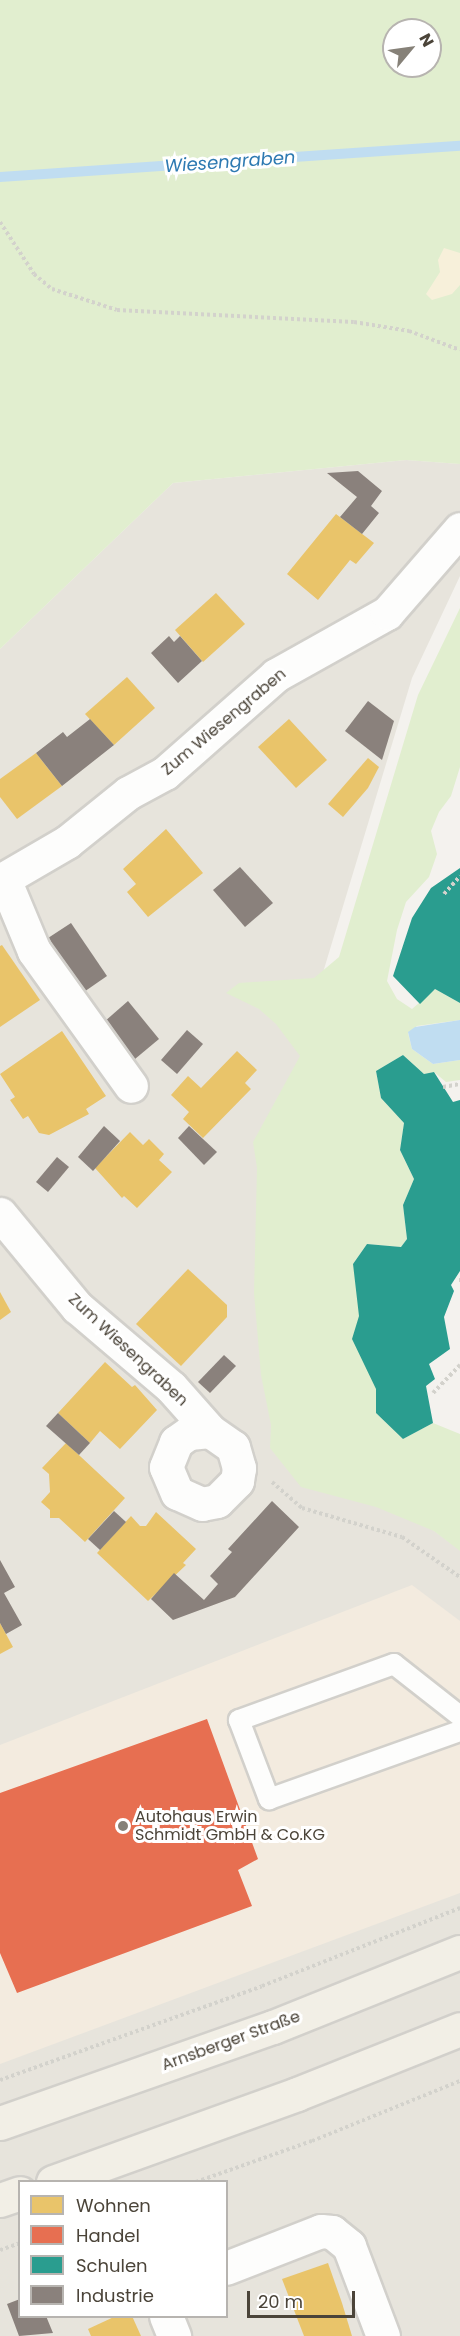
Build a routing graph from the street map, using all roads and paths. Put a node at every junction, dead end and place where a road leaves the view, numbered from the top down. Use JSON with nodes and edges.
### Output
{"nodes":[{"id":1,"x":0,"y":222,"type":"edge"},
{"id":2,"x":460,"y":350,"type":"edge"},
{"id":3,"x":460,"y":529,"type":"edge"},
{"id":4,"x":460,"y":876,"type":"edge"},
{"id":5,"x":2,"y":880,"type":"edge"},
{"id":6,"x":444,"y":894,"type":"dead end"},
{"id":7,"x":459,"y":1085,"type":"edge"},
{"id":8,"x":131,"y":1086,"type":"dead end"},
{"id":9,"x":443,"y":1087,"type":"dead end"},
{"id":10,"x":0,"y":1214,"type":"edge"},
{"id":11,"x":460,"y":1365,"type":"edge"},
{"id":12,"x":433,"y":1393,"type":"dead end"},
{"id":13,"x":210,"y":1431,"type":"junction"},
{"id":14,"x":236,"y":1453,"type":"junction"},
{"id":15,"x":460,"y":1577,"type":"edge"},
{"id":16,"x":460,"y":1716,"type":"edge"},
{"id":17,"x":460,"y":1731,"type":"edge"},
{"id":18,"x":460,"y":1908,"type":"edge"},
{"id":19,"x":460,"y":1952,"type":"edge"},
{"id":20,"x":460,"y":2029,"type":"edge"},
{"id":21,"x":0,"y":2080,"type":"edge"},
{"id":22,"x":460,"y":2081,"type":"edge"},
{"id":23,"x":0,"y":2123,"type":"edge"},
{"id":24,"x":55,"y":2180,"type":"edge"},
{"id":25,"x":199,"y":2180,"type":"edge"},
{"id":26,"x":18,"y":2194,"type":"edge"},
{"id":27,"x":0,"y":2200,"type":"edge"},
{"id":28,"x":18,"y":2244,"type":"edge"},
{"id":29,"x":0,"y":2250,"type":"edge"},
{"id":30,"x":228,"y":2267,"type":"edge"},
{"id":31,"x":167,"y":2318,"type":"edge"},
{"id":32,"x":174,"y":2336,"type":"edge"},
{"id":33,"x":384,"y":2336,"type":"edge"}],
"edges":[{"from":1,"to":2,"type":"path"},
{"from":3,"to":5,"type":"street","name":"Zum Wiesengraben"},
{"from":4,"to":6,"type":"path"},
{"from":5,"to":8,"type":"street","name":"Zum Wiesengraben"},
{"from":7,"to":9,"type":"path"},
{"from":10,"to":13,"type":"street","name":"Zum Wiesengraben"},
{"from":11,"to":12,"type":"path"},
{"from":13,"to":14,"type":"street","name":"Zum Wiesengraben"},
{"from":13,"to":14,"type":"street"},
{"from":14,"to":15,"type":"path"},
{"from":16,"to":17,"type":"lane"},
{"from":18,"to":21,"type":"path"},
{"from":19,"to":23,"type":"main road","name":"Arnsberger Straße"},
{"from":20,"to":24,"type":"main road"},
{"from":22,"to":25,"type":"path"},
{"from":26,"to":27,"type":"main road"},
{"from":28,"to":29,"type":"path"},
{"from":30,"to":33,"type":"street"},
{"from":31,"to":32,"type":"street"}]}
